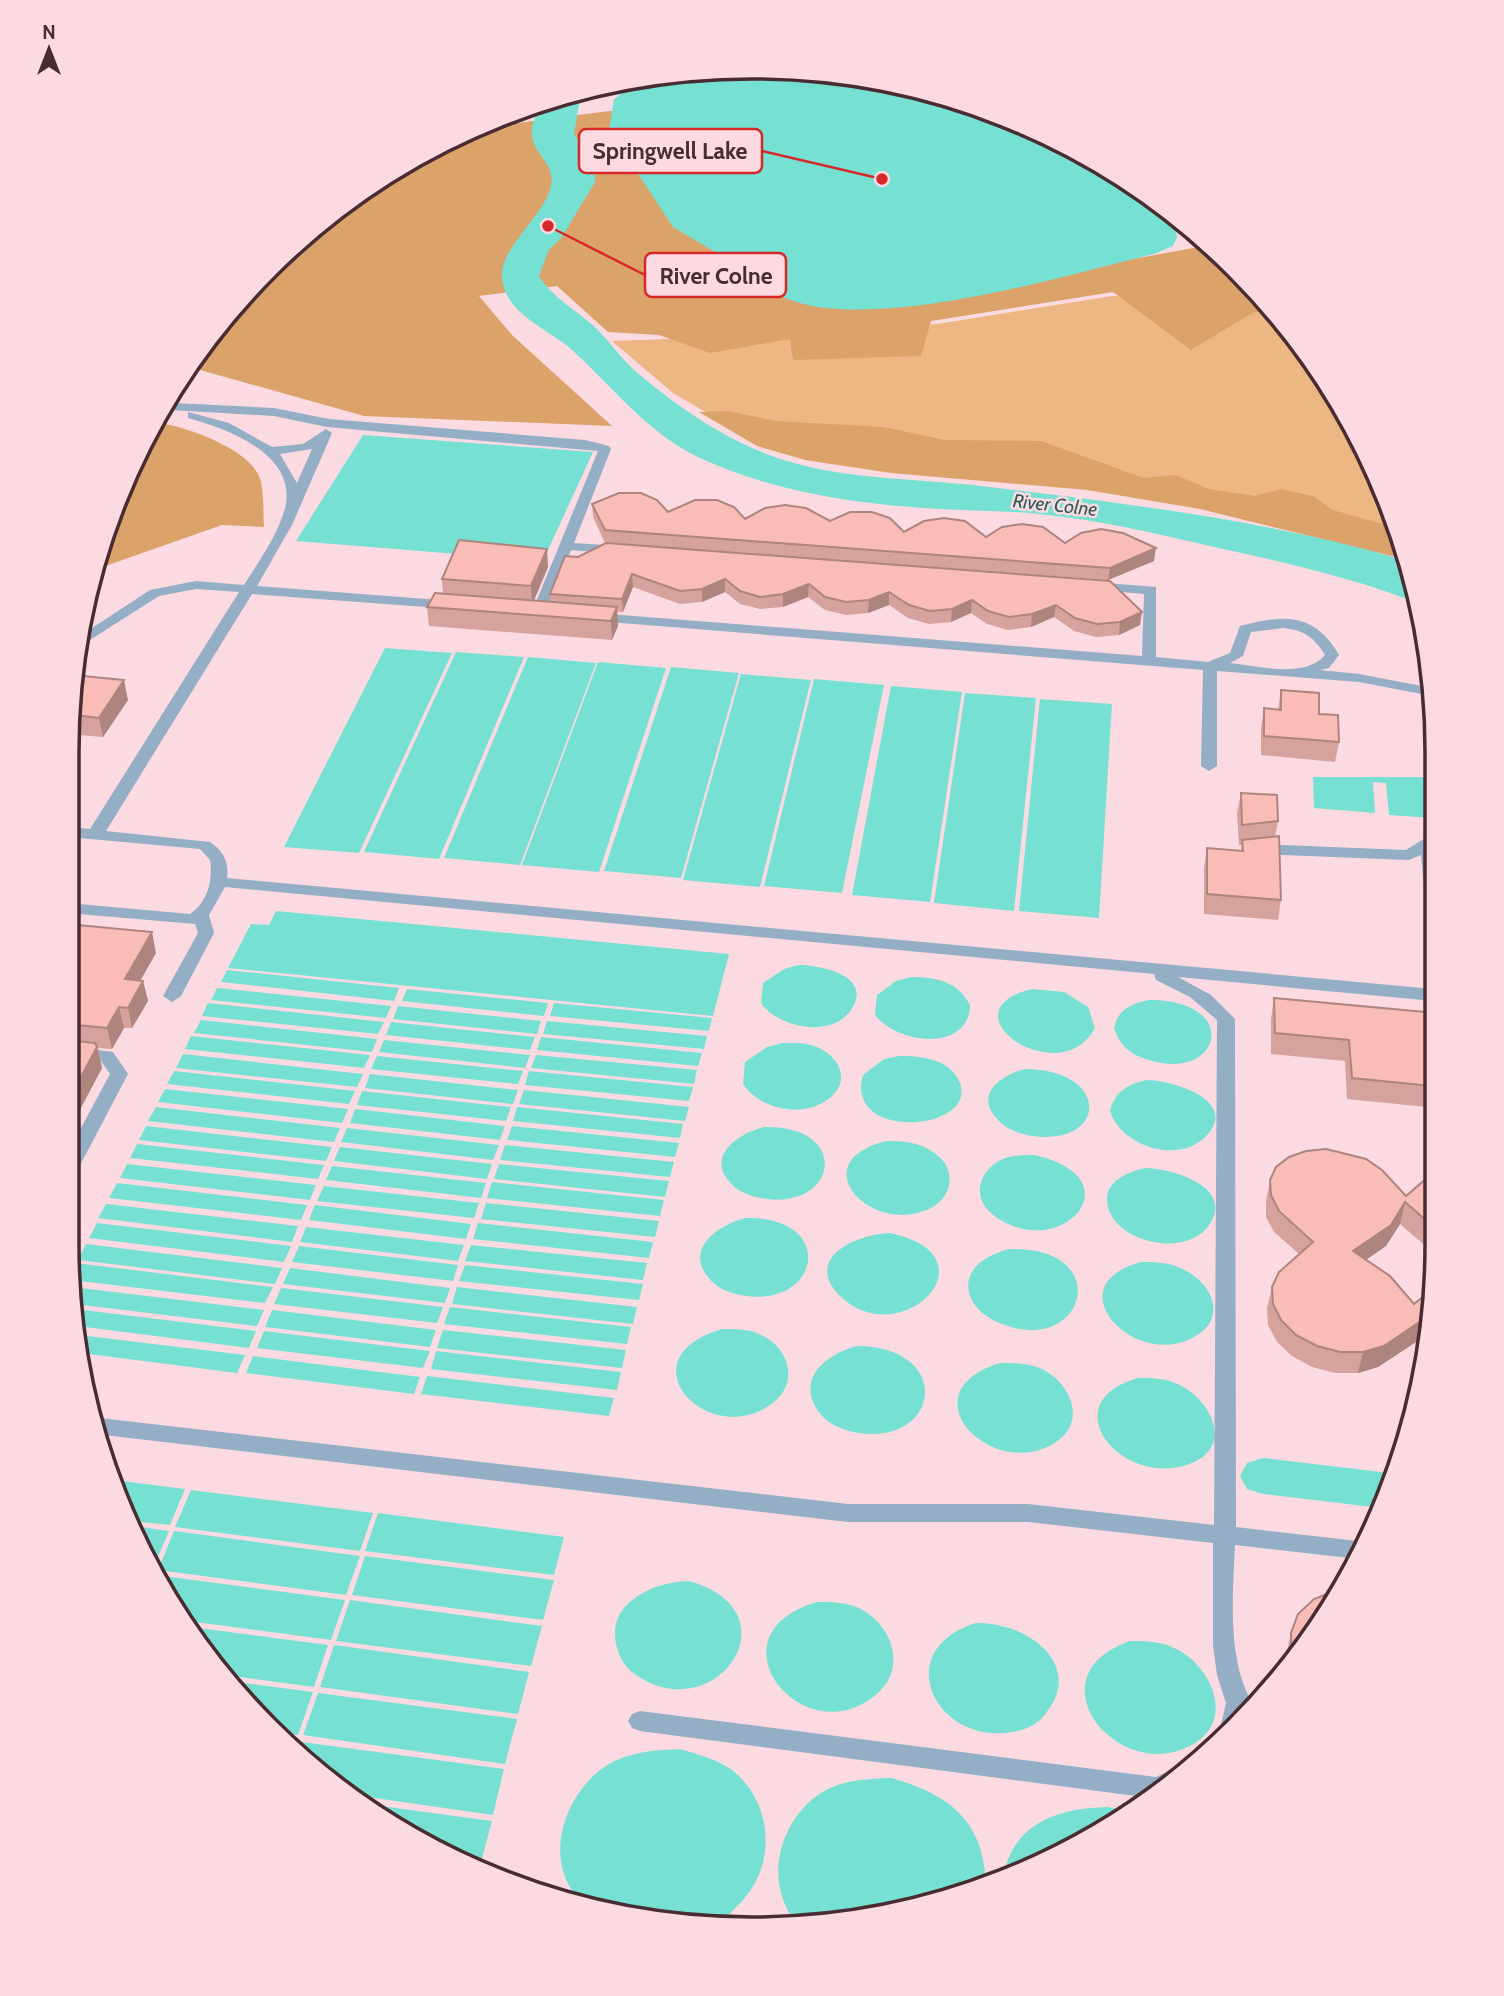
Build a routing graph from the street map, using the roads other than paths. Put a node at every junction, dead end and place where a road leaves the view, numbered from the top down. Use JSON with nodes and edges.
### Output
{"nodes":[{"id":1,"x":174,"y":407,"type":"edge"},
{"id":2,"x":173,"y":409,"type":"edge"},
{"id":3,"x":326,"y":429,"type":"junction"},
{"id":4,"x":270,"y":451,"type":"junction"},
{"id":5,"x":292,"y":508,"type":"junction"},
{"id":6,"x":565,"y":546,"type":"junction"},
{"id":7,"x":635,"y":551,"type":"edge"},
{"id":8,"x":1082,"y":585,"type":"edge"},
{"id":9,"x":247,"y":588,"type":"junction"},
{"id":10,"x":469,"y":606,"type":"edge"},
{"id":11,"x":539,"y":612,"type":"edge"},
{"id":12,"x":580,"y":615,"type":"edge"},
{"id":13,"x":90,"y":636,"type":"edge"},
{"id":14,"x":1149,"y":662,"type":"junction"},
{"id":15,"x":1210,"y":666,"type":"junction"},
{"id":16,"x":1296,"y":673,"type":"junction"},
{"id":17,"x":1422,"y":690,"type":"edge"},
{"id":18,"x":1209,"y":766,"type":"dead end"},
{"id":19,"x":79,"y":833,"type":"edge"},
{"id":20,"x":95,"y":835,"type":"junction"},
{"id":21,"x":1425,"y":845,"type":"edge"},
{"id":22,"x":1238,"y":853,"type":"edge"},
{"id":23,"x":220,"y":882,"type":"junction"},
{"id":24,"x":79,"y":909,"type":"edge"},
{"id":25,"x":201,"y":916,"type":"junction"},
{"id":26,"x":1140,"y":968,"type":"junction"},
{"id":27,"x":1425,"y":994,"type":"edge"},
{"id":28,"x":172,"y":996,"type":"dead end"},
{"id":29,"x":79,"y":1053,"type":"edge"},
{"id":30,"x":79,"y":1149,"type":"edge"},
{"id":31,"x":104,"y":1427,"type":"edge"},
{"id":32,"x":1224,"y":1534,"type":"junction"},
{"id":33,"x":1352,"y":1549,"type":"edge"},
{"id":34,"x":1237,"y":1710,"type":"edge"},
{"id":35,"x":640,"y":1721,"type":"dead end"},
{"id":36,"x":1149,"y":1787,"type":"edge"}],
"edges":[{"from":1,"to":3,"type":"lane"},
{"from":2,"to":4,"type":"lane"},
{"from":3,"to":4,"type":"lane"},
{"from":3,"to":5,"type":"lane"},
{"from":3,"to":6,"type":"lane"},
{"from":4,"to":5,"type":"lane"},
{"from":5,"to":9,"type":"lane"},
{"from":6,"to":7,"type":"lane"},
{"from":6,"to":11,"type":"lane"},
{"from":8,"to":14,"type":"lane"},
{"from":9,"to":10,"type":"lane"},
{"from":9,"to":13,"type":"lane"},
{"from":9,"to":20,"type":"lane"},
{"from":12,"to":14,"type":"lane"},
{"from":14,"to":15,"type":"lane"},
{"from":15,"to":16,"type":"lane"},
{"from":15,"to":16,"type":"lane"},
{"from":15,"to":18,"type":"lane"},
{"from":16,"to":17,"type":"lane"},
{"from":19,"to":20,"type":"lane"},
{"from":20,"to":23,"type":"lane"},
{"from":21,"to":22,"type":"lane"},
{"from":23,"to":25,"type":"lane"},
{"from":23,"to":26,"type":"lane"},
{"from":24,"to":25,"type":"lane"},
{"from":25,"to":28,"type":"lane"},
{"from":26,"to":27,"type":"lane"},
{"from":26,"to":32,"type":"lane"},
{"from":29,"to":30,"type":"lane"},
{"from":31,"to":32,"type":"lane"},
{"from":32,"to":33,"type":"lane"},
{"from":32,"to":34,"type":"lane"},
{"from":35,"to":36,"type":"lane"}]}
